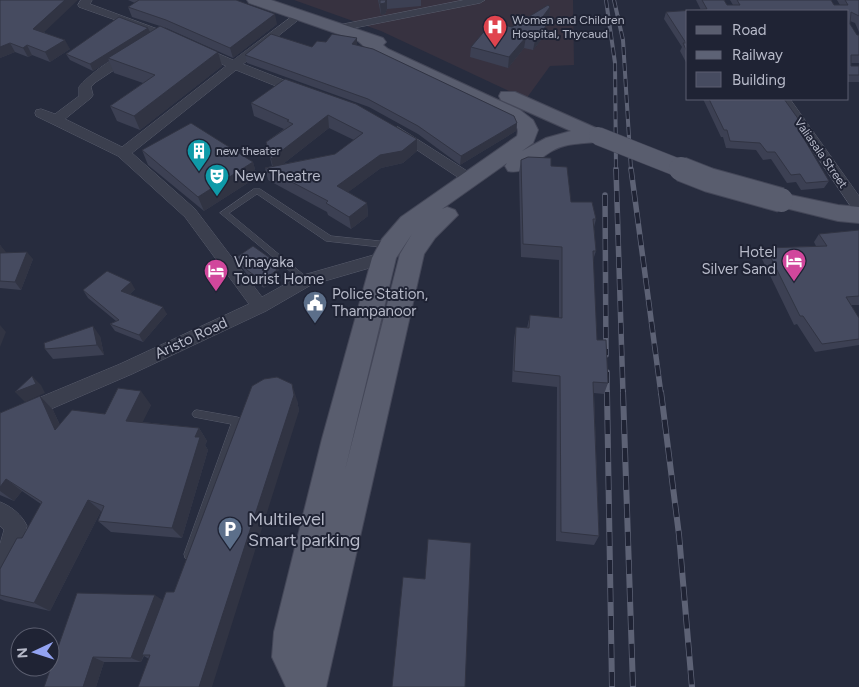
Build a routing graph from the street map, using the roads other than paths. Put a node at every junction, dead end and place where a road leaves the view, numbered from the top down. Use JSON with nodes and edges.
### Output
{"nodes":[{"id":1,"x":87,"y":0,"type":"edge"},
{"id":2,"x":255,"y":0,"type":"edge"},
{"id":3,"x":480,"y":0,"type":"edge"},
{"id":4,"x":298,"y":15,"type":"junction"},
{"id":5,"x":338,"y":28,"type":"junction"},
{"id":6,"x":164,"y":33,"type":"junction"},
{"id":7,"x":362,"y":36,"type":"junction"},
{"id":8,"x":234,"y":65,"type":"junction"},
{"id":9,"x":316,"y":96,"type":"edge"},
{"id":10,"x":785,"y":100,"type":"edge"},
{"id":11,"x":543,"y":112,"type":"junction"},
{"id":12,"x":42,"y":113,"type":"dead end"},
{"id":13,"x":57,"y":120,"type":"junction"},
{"id":14,"x":388,"y":126,"type":"edge"},
{"id":15,"x":598,"y":136,"type":"junction"},
{"id":16,"x":547,"y":143,"type":"junction"},
{"id":17,"x":123,"y":153,"type":"junction"},
{"id":18,"x":470,"y":179,"type":"junction"},
{"id":19,"x":852,"y":212,"type":"edge"},
{"id":20,"x":386,"y":252,"type":"junction"},
{"id":21,"x":306,"y":280,"type":"junction"},
{"id":22,"x":260,"y":306,"type":"junction"},
{"id":23,"x":197,"y":414,"type":"dead end"},
{"id":24,"x":0,"y":423,"type":"edge"},
{"id":25,"x":0,"y":512,"type":"edge"},
{"id":26,"x":184,"y":568,"type":"edge"},
{"id":27,"x":0,"y":580,"type":"edge"},
{"id":28,"x":307,"y":687,"type":"edge"}],
"edges":[{"from":1,"to":6,"type":"street"},
{"from":2,"to":4,"type":"main road"},
{"from":3,"to":5,"type":"street"},
{"from":4,"to":5,"type":"main road"},
{"from":4,"to":8,"type":"street"},
{"from":5,"to":7,"type":"main road"},
{"from":6,"to":8,"type":"street"},
{"from":6,"to":13,"type":"street"},
{"from":7,"to":11,"type":"main road"},
{"from":7,"to":18,"type":"main road"},
{"from":8,"to":9,"type":"street"},
{"from":8,"to":17,"type":"street"},
{"from":10,"to":19,"type":"street","name":"Valiasala Street"},
{"from":11,"to":15,"type":"main road"},
{"from":11,"to":16,"type":"main road"},
{"from":12,"to":13,"type":"street"},
{"from":13,"to":17,"type":"street"},
{"from":14,"to":18,"type":"street"},
{"from":15,"to":16,"type":"main road"},
{"from":15,"to":19,"type":"main road","bridge":true},
{"from":16,"to":28,"type":"main road"},
{"from":17,"to":22,"type":"street"},
{"from":18,"to":20,"type":"main road"},
{"from":20,"to":21,"type":"street","name":"Aristo Road"},
{"from":20,"to":21,"type":"lane"},
{"from":20,"to":28,"type":"main road"},
{"from":21,"to":22,"type":"street","name":"Aristo Road"},
{"from":22,"to":24,"type":"street","name":"Aristo Road"},
{"from":23,"to":26,"type":"lane"},
{"from":25,"to":27,"type":"street"}]}
